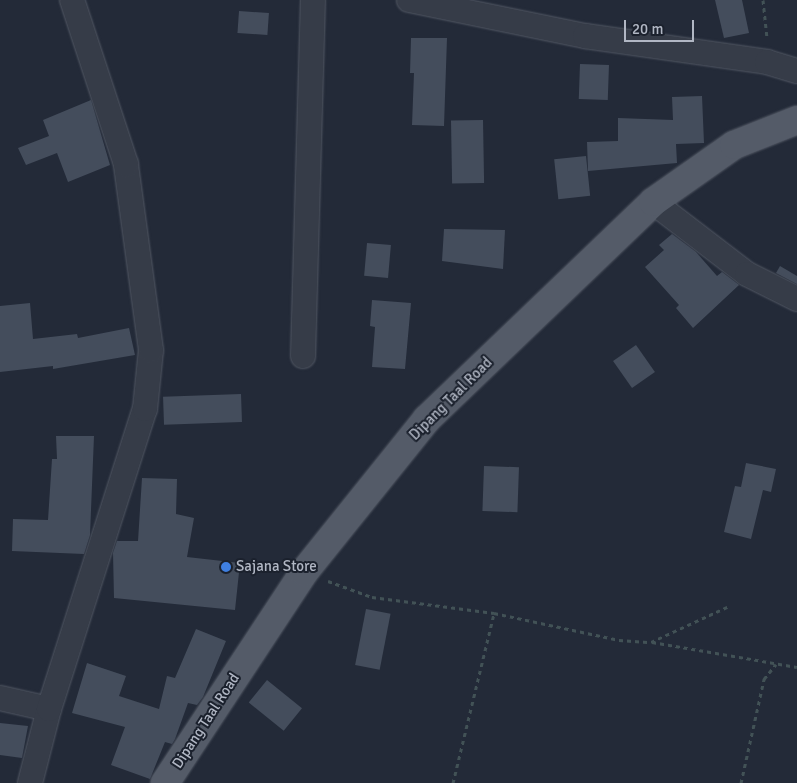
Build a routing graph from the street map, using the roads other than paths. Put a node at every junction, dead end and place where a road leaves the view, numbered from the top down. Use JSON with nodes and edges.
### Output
{"nodes":[{"id":1,"x":72,"y":0,"type":"edge"},
{"id":2,"x":313,"y":0,"type":"edge"},
{"id":3,"x":409,"y":0,"type":"edge"},
{"id":4,"x":797,"y":71,"type":"edge"},
{"id":5,"x":797,"y":120,"type":"edge"},
{"id":6,"x":653,"y":202,"type":"junction"},
{"id":7,"x":797,"y":299,"type":"edge"},
{"id":8,"x":303,"y":356,"type":"dead end"},
{"id":9,"x":0,"y":698,"type":"edge"},
{"id":10,"x":49,"y":710,"type":"junction"},
{"id":11,"x":30,"y":783,"type":"edge"},
{"id":12,"x":166,"y":783,"type":"edge"}],
"edges":[{"from":1,"to":10,"type":"street"},
{"from":2,"to":8,"type":"street"},
{"from":3,"to":4,"type":"street"},
{"from":5,"to":6,"type":"main road","name":"Dipang Taal Road"},
{"from":6,"to":7,"type":"street"},
{"from":6,"to":12,"type":"main road","name":"Dipang Taal Road"},
{"from":9,"to":10,"type":"street"},
{"from":10,"to":11,"type":"street"}]}
